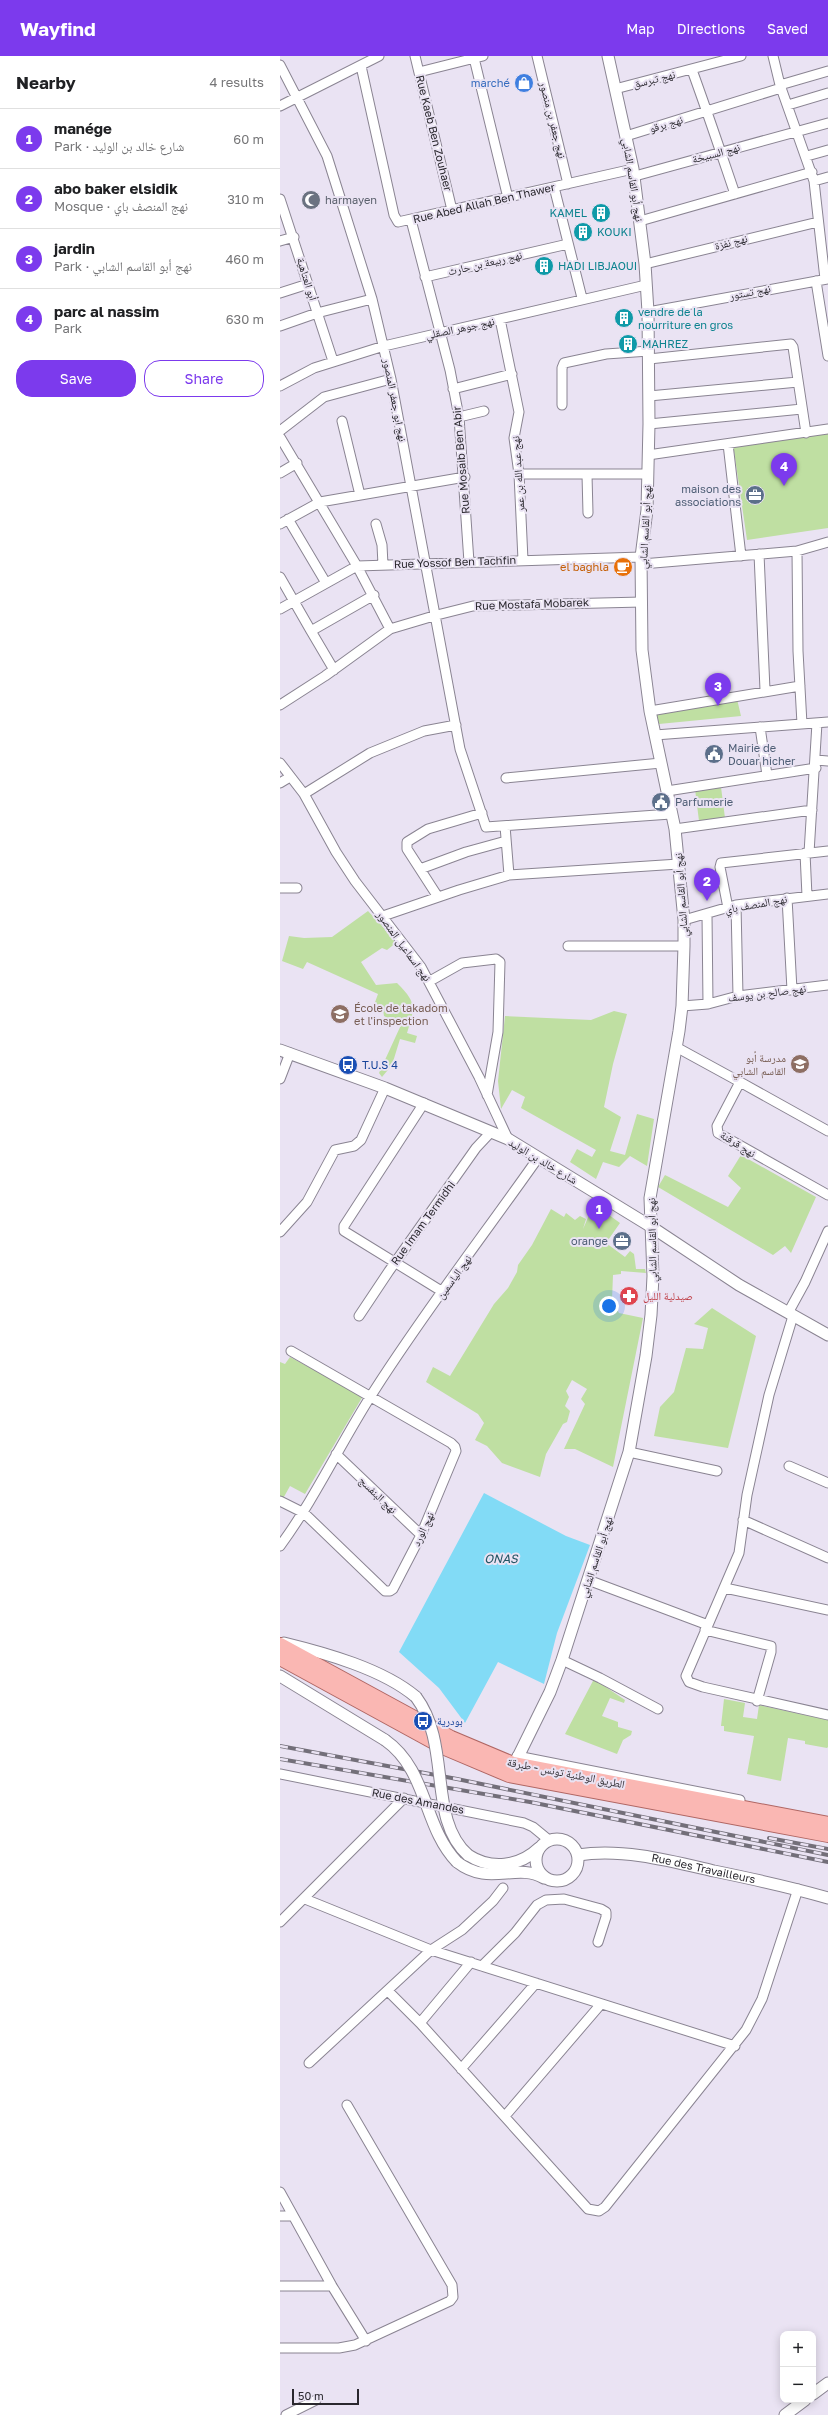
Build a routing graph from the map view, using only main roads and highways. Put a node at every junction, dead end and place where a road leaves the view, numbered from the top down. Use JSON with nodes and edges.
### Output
{"nodes":[{"id":1,"x":280,"y":1646,"type":"edge"},
{"id":2,"x":280,"y":1658,"type":"edge"},
{"id":3,"x":513,"y":1765,"type":"junction"},
{"id":4,"x":828,"y":1824,"type":"edge"},
{"id":5,"x":828,"y":1835,"type":"edge"}],
"edges":[{"from":1,"to":3,"type":"main road","name":"الطريق الوطنية تونس - طبرقة"},
{"from":2,"to":3,"type":"main road","name":"الطريق الوطنية تونس - طبرقة"},
{"from":3,"to":4,"type":"main road","name":"الطريق الوطنية تونس - طبرقة"},
{"from":3,"to":5,"type":"main road","name":"الطريق الوطنية تونس - طبرقة"}]}
